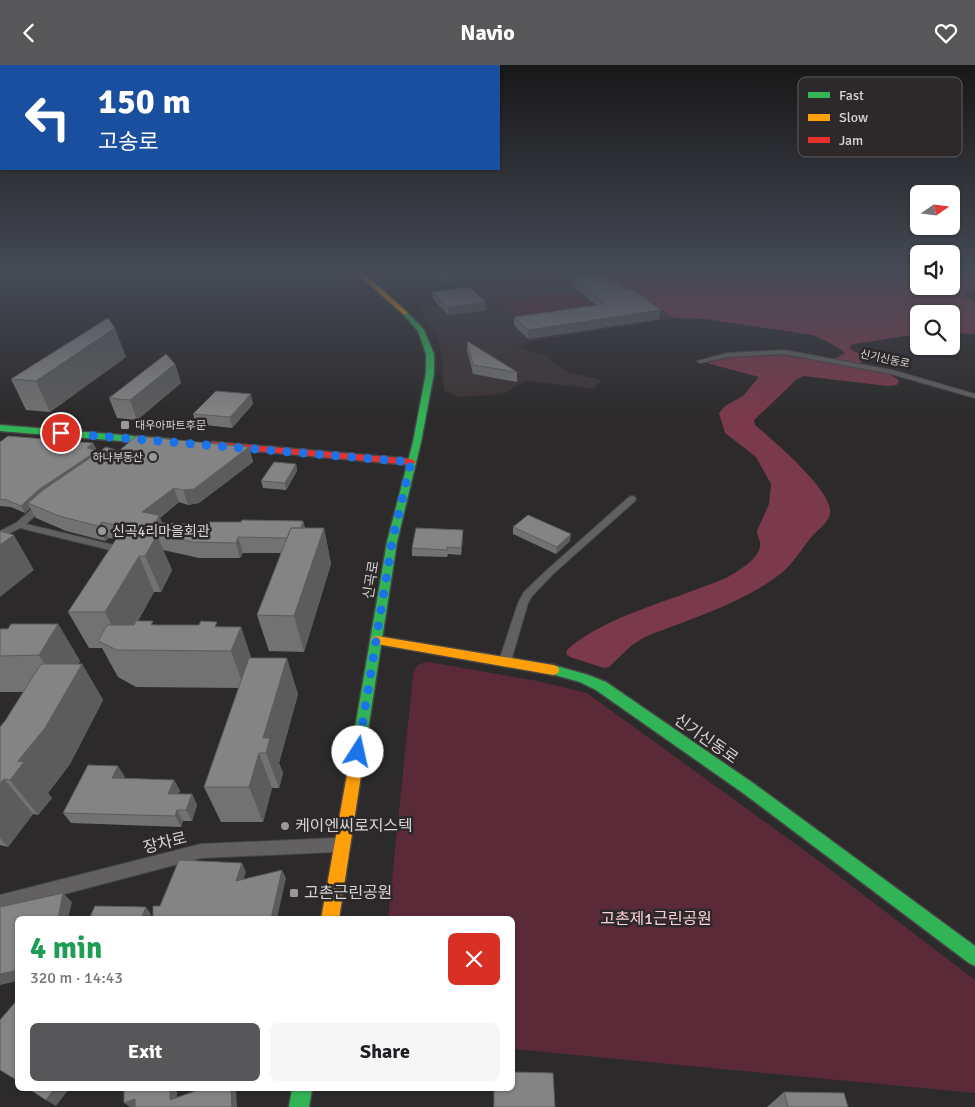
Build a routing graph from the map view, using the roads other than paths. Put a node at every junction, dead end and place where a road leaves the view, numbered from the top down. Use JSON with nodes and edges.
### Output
{"nodes":[{"id":1,"x":412,"y":320,"type":"edge"},
{"id":2,"x":700,"y":361,"type":"dead end"},
{"id":3,"x":975,"y":396,"type":"edge"},
{"id":4,"x":0,"y":428,"type":"edge"},
{"id":5,"x":137,"y":439,"type":"junction"},
{"id":6,"x":186,"y":443,"type":"edge"},
{"id":7,"x":206,"y":445,"type":"edge"},
{"id":8,"x":122,"y":449,"type":"edge"},
{"id":9,"x":411,"y":462,"type":"junction"},
{"id":10,"x":53,"y":496,"type":"edge"},
{"id":11,"x":632,"y":499,"type":"dead end"},
{"id":12,"x":19,"y":525,"type":"junction"},
{"id":13,"x":0,"y":535,"type":"edge"},
{"id":14,"x":114,"y":547,"type":"edge"},
{"id":15,"x":377,"y":641,"type":"junction"},
{"id":16,"x":505,"y":661,"type":"junction"},
{"id":17,"x":342,"y":845,"type":"junction"},
{"id":18,"x":0,"y":903,"type":"edge"},
{"id":19,"x":330,"y":916,"type":"edge"},
{"id":20,"x":975,"y":957,"type":"edge"},
{"id":21,"x":302,"y":1091,"type":"edge"},
{"id":22,"x":299,"y":1107,"type":"edge"}],
"edges":[{"from":1,"to":9,"type":"street","name":"신곡로"},
{"from":2,"to":3,"type":"lane","name":"신기신동로"},
{"from":4,"to":5,"type":"street"},
{"from":5,"to":6,"type":"street"},
{"from":5,"to":8,"type":"lane"},
{"from":7,"to":9,"type":"street"},
{"from":9,"to":15,"type":"street","name":"신곡로"},
{"from":10,"to":12,"type":"lane"},
{"from":11,"to":16,"type":"lane"},
{"from":12,"to":13,"type":"lane"},
{"from":12,"to":14,"type":"lane"},
{"from":15,"to":16,"type":"street","name":"신기신동로"},
{"from":15,"to":17,"type":"street","name":"신곡로"},
{"from":16,"to":20,"type":"street","name":"신기신동로"},
{"from":17,"to":18,"type":"lane","name":"장차로"},
{"from":17,"to":19,"type":"street","name":"신곡로"},
{"from":21,"to":22,"type":"street"}]}
